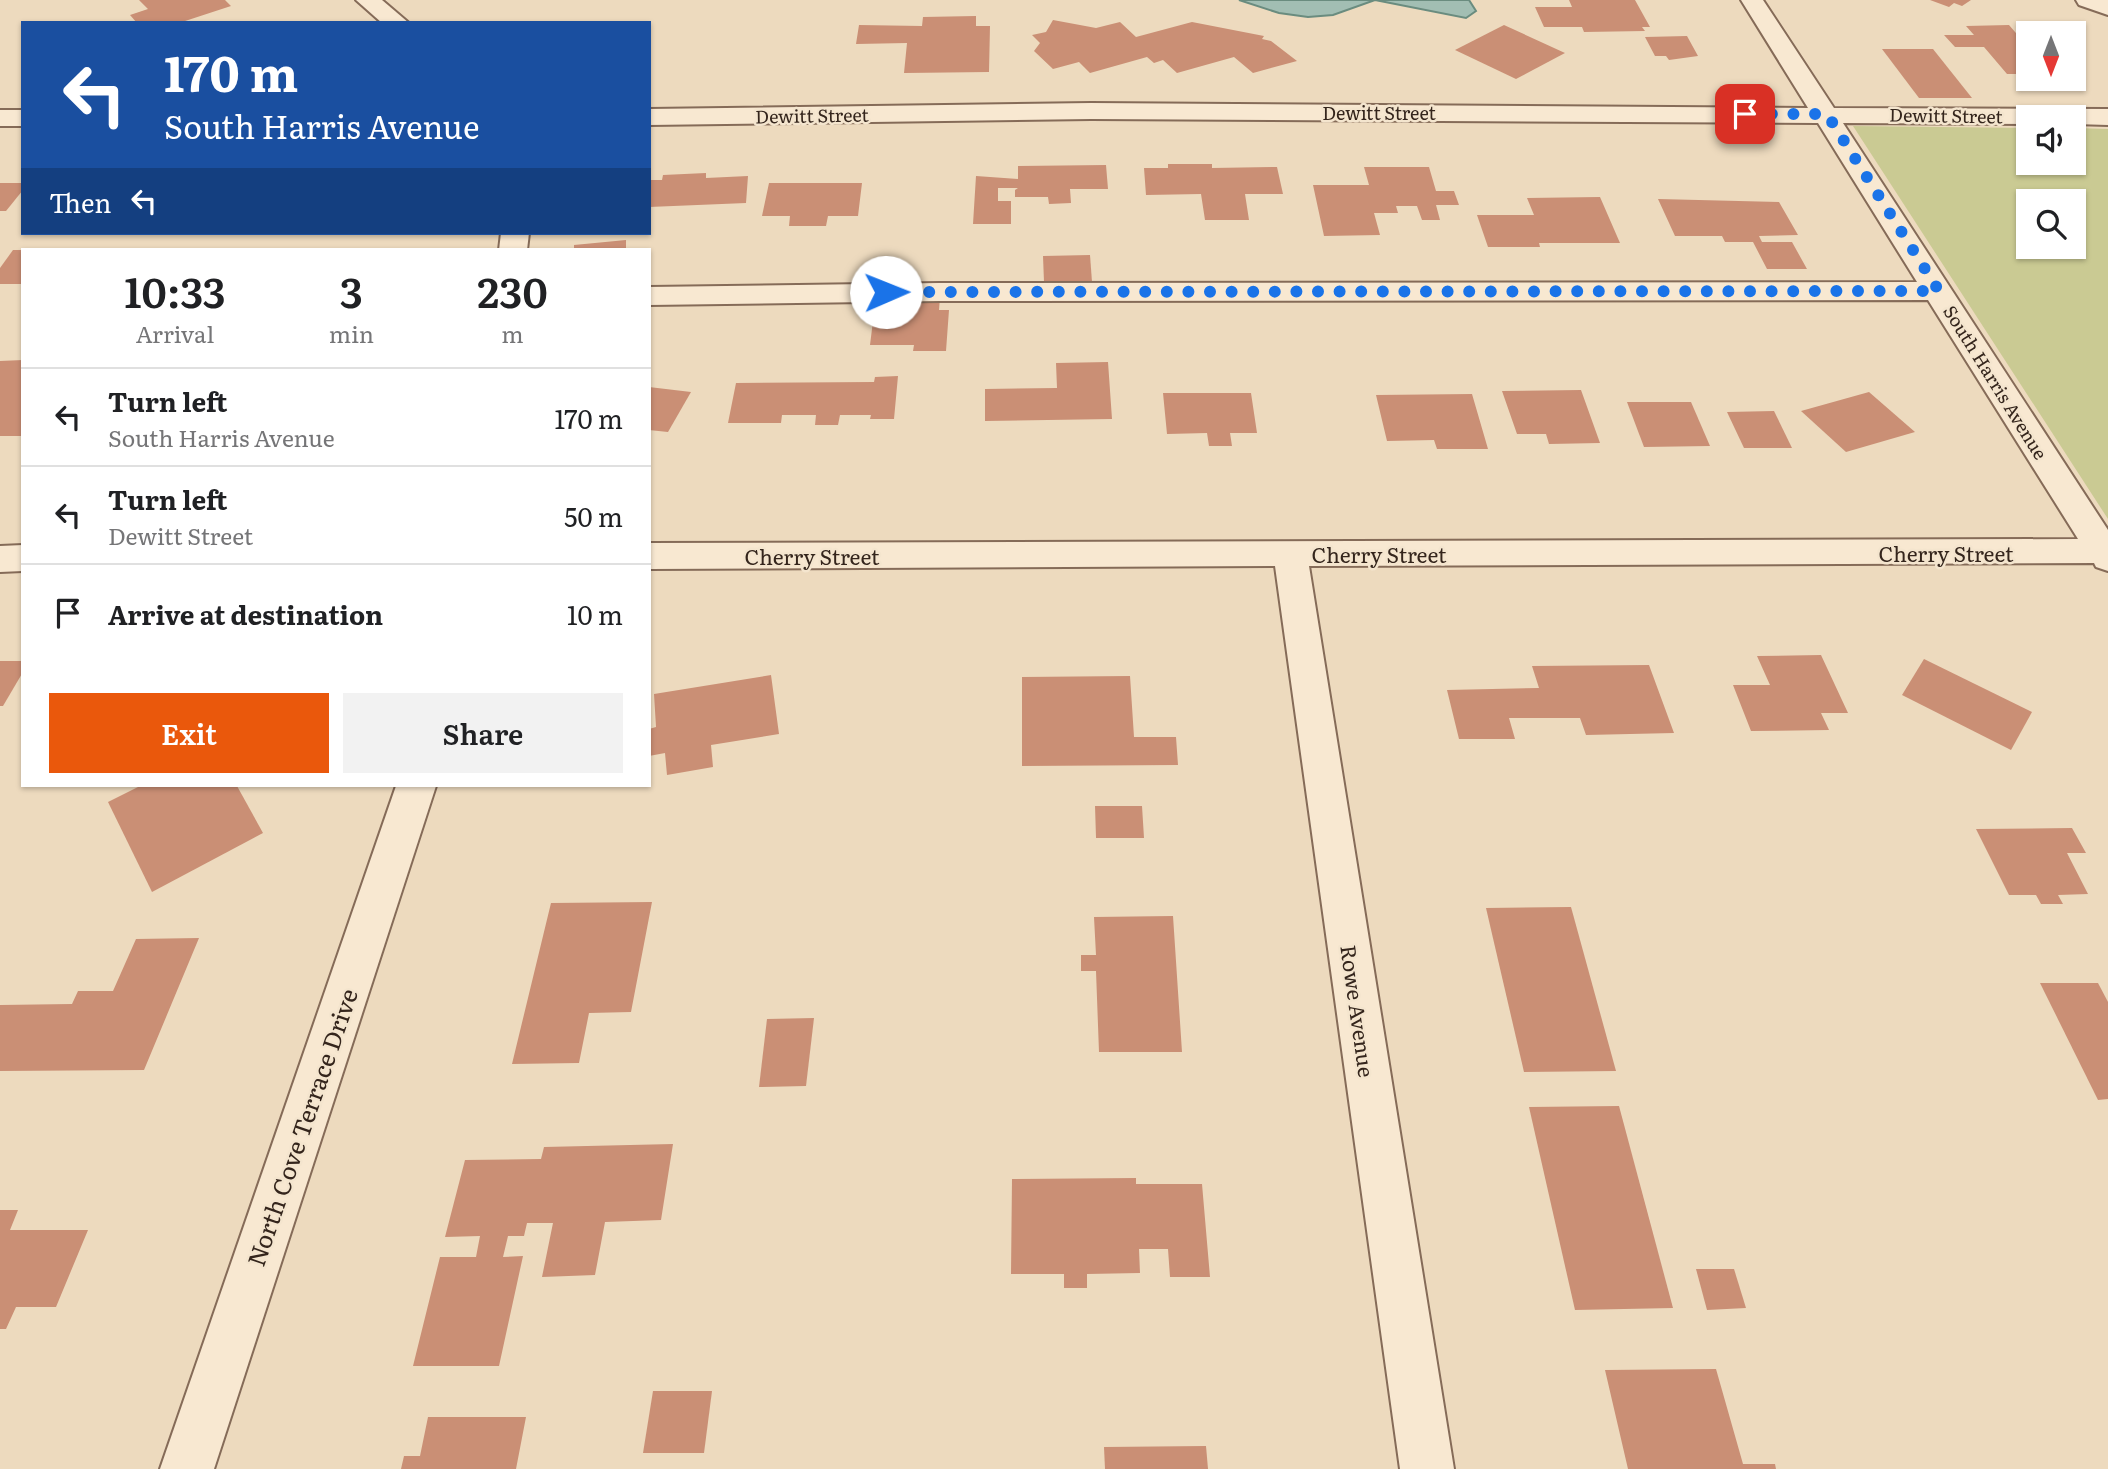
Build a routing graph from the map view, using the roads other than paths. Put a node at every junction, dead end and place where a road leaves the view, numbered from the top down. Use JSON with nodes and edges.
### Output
{"nodes":[{"id":1,"x":367,"y":0,"type":"edge"},
{"id":2,"x":1752,"y":0,"type":"edge"},
{"id":3,"x":2087,"y":0,"type":"edge"},
{"id":4,"x":2108,"y":8,"type":"edge"},
{"id":5,"x":394,"y":21,"type":"edge"},
{"id":6,"x":1827,"y":114,"type":"junction"},
{"id":7,"x":651,"y":117,"type":"edge"},
{"id":8,"x":2108,"y":117,"type":"edge"},
{"id":9,"x":0,"y":118,"type":"edge"},
{"id":10,"x":21,"y":118,"type":"edge"},
{"id":11,"x":1939,"y":291,"type":"junction"},
{"id":12,"x":651,"y":296,"type":"edge"},
{"id":13,"x":1290,"y":553,"type":"junction"},
{"id":14,"x":2107,"y":554,"type":"edge"},
{"id":15,"x":651,"y":556,"type":"edge"},
{"id":16,"x":21,"y":558,"type":"edge"},
{"id":17,"x":0,"y":559,"type":"edge"},
{"id":18,"x":416,"y":787,"type":"edge"},
{"id":19,"x":187,"y":1469,"type":"edge"},
{"id":20,"x":1427,"y":1469,"type":"edge"}],
"edges":[{"from":1,"to":5,"type":"street"},
{"from":2,"to":6,"type":"street","name":"South Harris Avenue"},
{"from":3,"to":4,"type":"street"},
{"from":6,"to":7,"type":"street","name":"Dewitt Street"},
{"from":6,"to":8,"type":"street","name":"Dewitt Street"},
{"from":6,"to":11,"type":"street","name":"South Harris Avenue"},
{"from":9,"to":10,"type":"street"},
{"from":11,"to":12,"type":"street"},
{"from":11,"to":14,"type":"street","name":"South Harris Avenue"},
{"from":13,"to":14,"type":"street","name":"Cherry Street"},
{"from":13,"to":15,"type":"street","name":"Cherry Street"},
{"from":13,"to":20,"type":"street","name":"Rowe Avenue"},
{"from":16,"to":17,"type":"street"},
{"from":18,"to":19,"type":"street","name":"North Cove Terrace Drive"}]}
